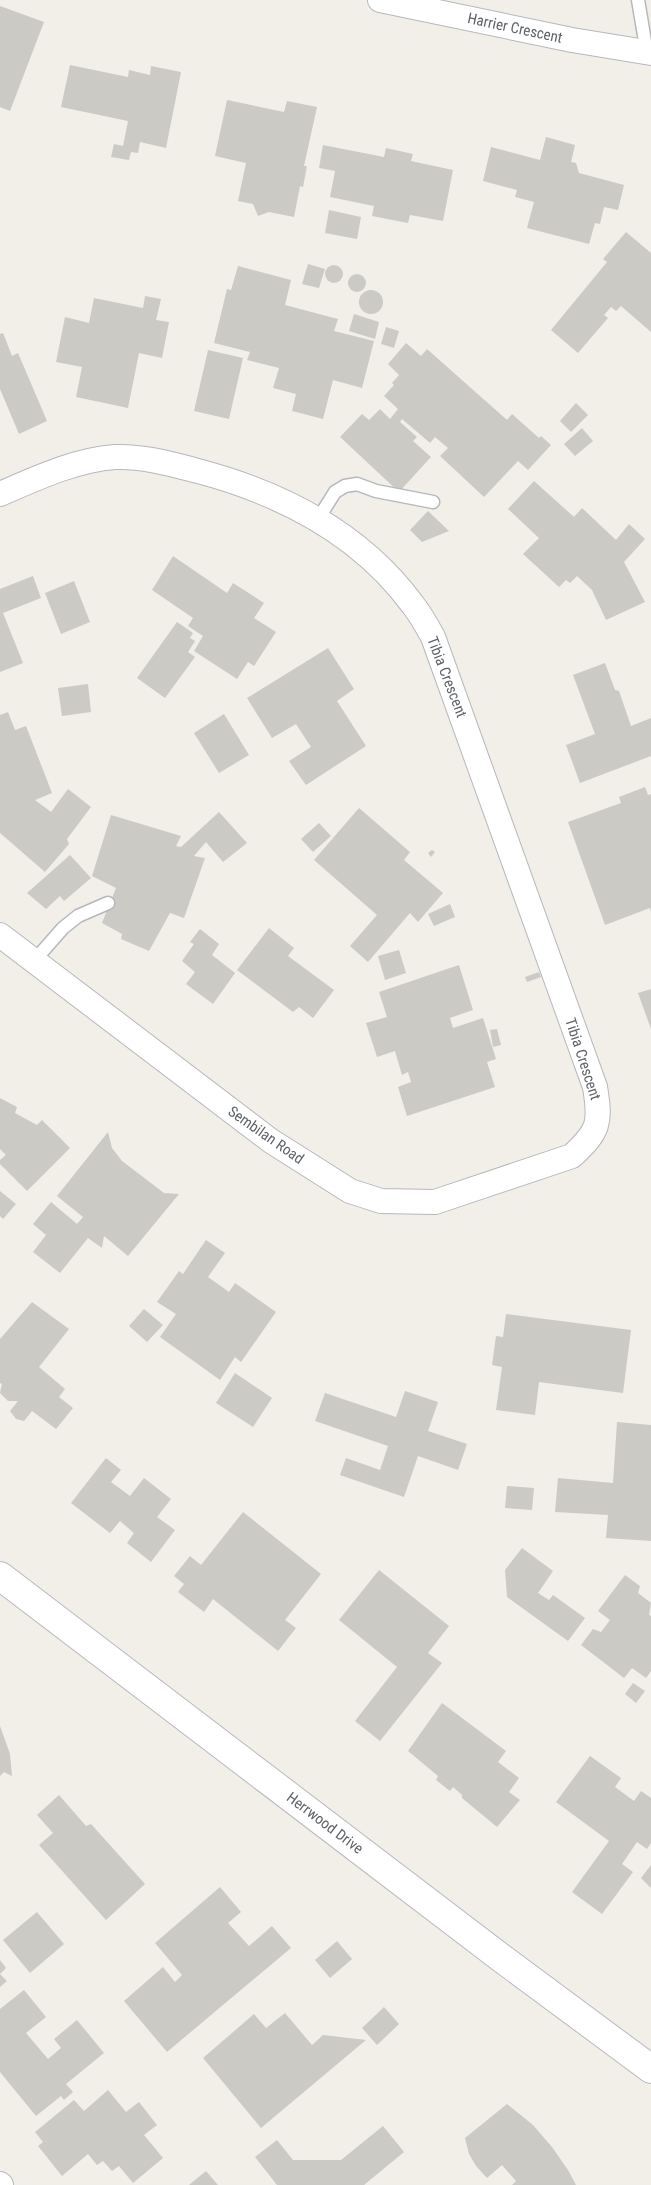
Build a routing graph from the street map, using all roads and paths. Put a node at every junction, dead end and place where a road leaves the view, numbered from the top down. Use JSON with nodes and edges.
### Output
{"nodes":[{"id":1,"x":380,"y":0,"type":"edge"},
{"id":2,"x":638,"y":0,"type":"edge"},
{"id":3,"x":649,"y":53,"type":"edge"},
{"id":4,"x":0,"y":494,"type":"edge"},
{"id":5,"x":434,"y":502,"type":"dead end"},
{"id":6,"x":318,"y":519,"type":"junction"},
{"id":7,"x":108,"y":902,"type":"dead end"},
{"id":8,"x":0,"y":935,"type":"edge"},
{"id":9,"x":34,"y":961,"type":"junction"},
{"id":10,"x":572,"y":1156,"type":"joint"},
{"id":11,"x":0,"y":1576,"type":"edge"},
{"id":12,"x":651,"y":2069,"type":"edge"}],
"edges":[{"from":1,"to":3,"type":"street","name":"Harrier Crescent"},
{"from":2,"to":3,"type":"lane"},
{"from":4,"to":6,"type":"street","name":"Tibia Crescent"},
{"from":5,"to":6,"type":"lane"},
{"from":6,"to":10,"type":"street","name":"Tibia Crescent"},
{"from":7,"to":9,"type":"lane"},
{"from":8,"to":9,"type":"street","name":"Sembilan Road"},
{"from":9,"to":10,"type":"street","name":"Sembilan Road"},
{"from":11,"to":12,"type":"street","name":"Herrwood Drive"}]}
